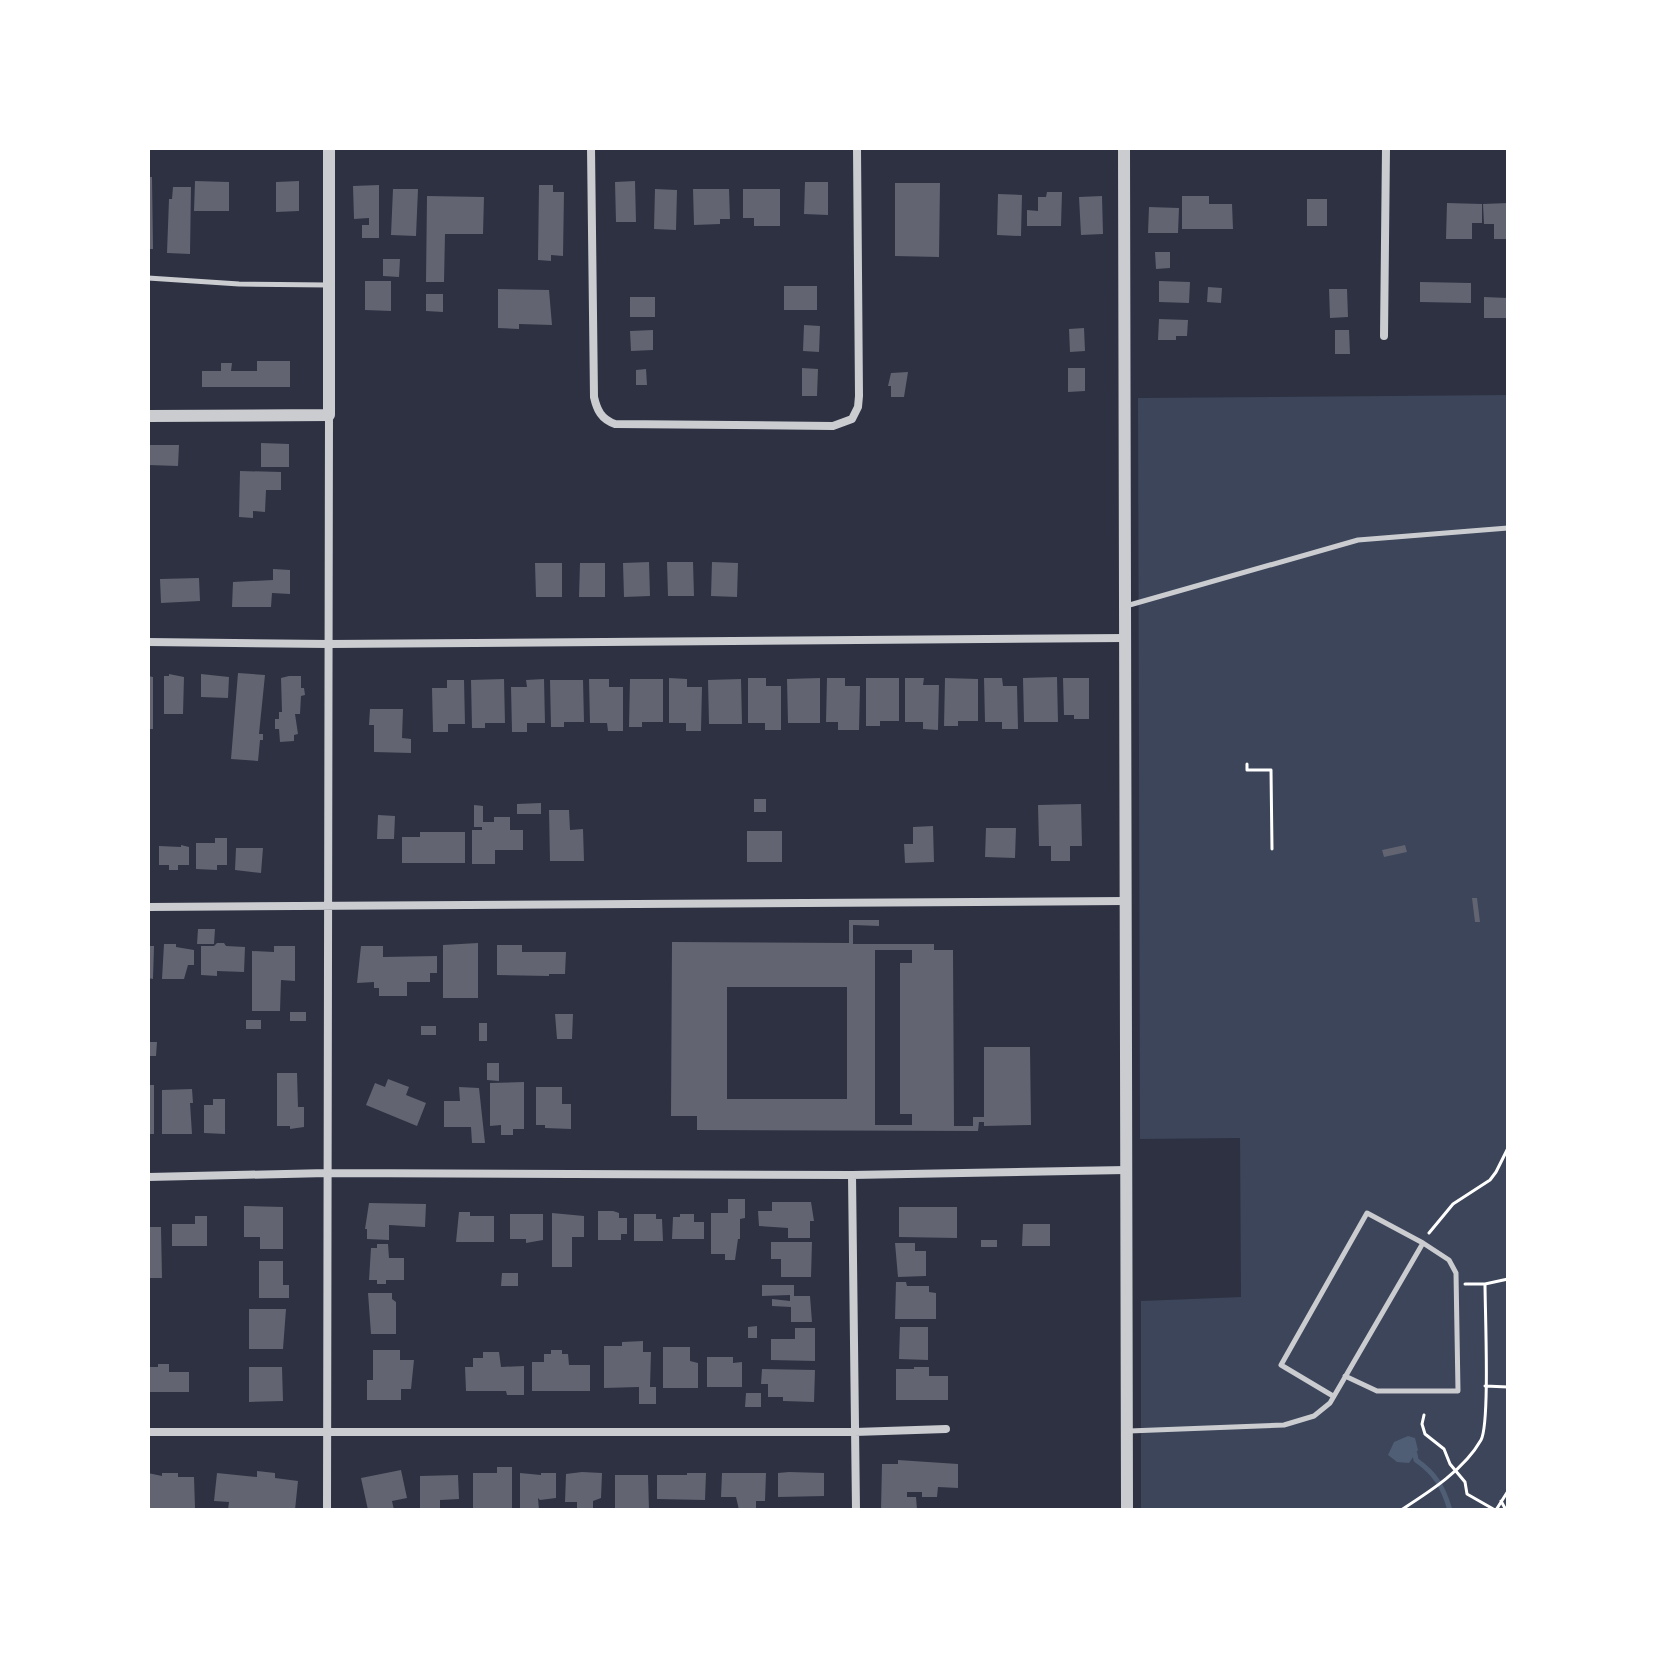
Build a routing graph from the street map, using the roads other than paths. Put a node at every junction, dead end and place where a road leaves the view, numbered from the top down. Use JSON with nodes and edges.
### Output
{"nodes":[{"id":1,"x":329,"y":148,"type":"edge"},
{"id":2,"x":591,"y":148,"type":"edge"},
{"id":3,"x":857,"y":148,"type":"edge"},
{"id":4,"x":1124,"y":148,"type":"edge"},
{"id":5,"x":1386,"y":148,"type":"edge"},
{"id":6,"x":148,"y":278,"type":"edge"},
{"id":7,"x":328,"y":285,"type":"junction"},
{"id":8,"x":1384,"y":336,"type":"dead end"},
{"id":9,"x":329,"y":415,"type":"junction"},
{"id":10,"x":148,"y":416,"type":"edge"},
{"id":11,"x":1508,"y":528,"type":"edge"},
{"id":12,"x":1125,"y":606,"type":"junction"},
{"id":13,"x":1125,"y":638,"type":"junction"},
{"id":14,"x":148,"y":642,"type":"edge"},
{"id":15,"x":329,"y":644,"type":"junction"},
{"id":16,"x":1124,"y":901,"type":"junction"},
{"id":17,"x":329,"y":906,"type":"junction"},
{"id":18,"x":148,"y":907,"type":"edge"},
{"id":19,"x":1126,"y":1170,"type":"junction"},
{"id":20,"x":327,"y":1173,"type":"junction"},
{"id":21,"x":852,"y":1175,"type":"junction"},
{"id":22,"x":148,"y":1177,"type":"edge"},
{"id":23,"x":1423,"y":1243,"type":"junction"},
{"id":24,"x":1345,"y":1376,"type":"junction"},
{"id":25,"x":1333,"y":1396,"type":"junction"},
{"id":26,"x":946,"y":1429,"type":"dead end"},
{"id":27,"x":327,"y":1430,"type":"junction"},
{"id":28,"x":1128,"y":1431,"type":"junction"},
{"id":29,"x":148,"y":1432,"type":"edge"},
{"id":30,"x":855,"y":1432,"type":"junction"},
{"id":31,"x":327,"y":1510,"type":"edge"},
{"id":32,"x":856,"y":1510,"type":"edge"},
{"id":33,"x":1127,"y":1510,"type":"edge"}],
"edges":[{"from":1,"to":7,"type":"street"},
{"from":2,"to":3,"type":"street"},
{"from":4,"to":12,"type":"street"},
{"from":5,"to":8,"type":"street"},
{"from":6,"to":7,"type":"lane"},
{"from":7,"to":9,"type":"street"},
{"from":9,"to":10,"type":"street"},
{"from":9,"to":15,"type":"street"},
{"from":11,"to":12,"type":"lane"},
{"from":12,"to":13,"type":"street"},
{"from":13,"to":15,"type":"street"},
{"from":13,"to":16,"type":"street"},
{"from":14,"to":15,"type":"street"},
{"from":15,"to":17,"type":"street"},
{"from":16,"to":17,"type":"street"},
{"from":16,"to":19,"type":"street"},
{"from":17,"to":18,"type":"street"},
{"from":17,"to":20,"type":"street"},
{"from":19,"to":21,"type":"street"},
{"from":19,"to":28,"type":"street"},
{"from":20,"to":21,"type":"street"},
{"from":20,"to":22,"type":"street"},
{"from":20,"to":27,"type":"street"},
{"from":21,"to":30,"type":"street"},
{"from":23,"to":24,"type":"lane"},
{"from":23,"to":24,"type":"lane"},
{"from":23,"to":25,"type":"lane"},
{"from":24,"to":25,"type":"lane"},
{"from":25,"to":28,"type":"lane"},
{"from":26,"to":30,"type":"street"},
{"from":27,"to":29,"type":"street"},
{"from":27,"to":30,"type":"street"},
{"from":27,"to":31,"type":"street"},
{"from":28,"to":33,"type":"street"},
{"from":30,"to":32,"type":"street"}]}
